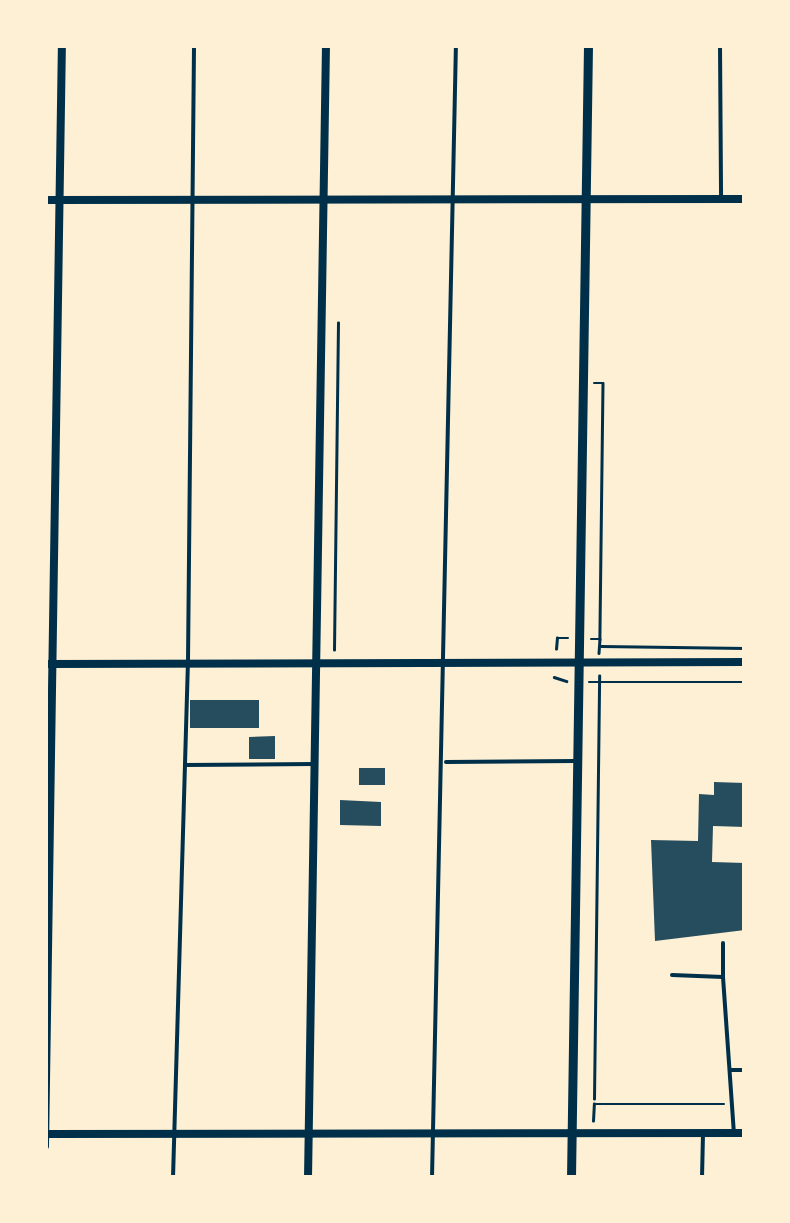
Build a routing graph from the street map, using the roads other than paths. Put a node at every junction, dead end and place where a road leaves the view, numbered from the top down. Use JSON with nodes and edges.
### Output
{"nodes":[{"id":1,"x":62,"y":45,"type":"edge"},
{"id":2,"x":194,"y":45,"type":"edge"},
{"id":3,"x":326,"y":45,"type":"edge"},
{"id":4,"x":456,"y":45,"type":"edge"},
{"id":5,"x":588,"y":45,"type":"edge"},
{"id":6,"x":720,"y":45,"type":"edge"},
{"id":7,"x":324,"y":198,"type":"junction"},
{"id":8,"x":454,"y":198,"type":"junction"},
{"id":9,"x":191,"y":199,"type":"junction"},
{"id":10,"x":586,"y":199,"type":"junction"},
{"id":11,"x":45,"y":200,"type":"edge"},
{"id":12,"x":60,"y":200,"type":"junction"},
{"id":13,"x":721,"y":200,"type":"junction"},
{"id":14,"x":745,"y":200,"type":"edge"},
{"id":15,"x":188,"y":660,"type":"junction"},
{"id":16,"x":577,"y":660,"type":"junction"},
{"id":17,"x":316,"y":661,"type":"junction"},
{"id":18,"x":447,"y":662,"type":"junction"},
{"id":19,"x":745,"y":662,"type":"edge"},
{"id":20,"x":49,"y":664,"type":"edge"},
{"id":21,"x":444,"y":762,"type":"junction"},
{"id":22,"x":576,"y":762,"type":"junction"},
{"id":23,"x":315,"y":764,"type":"junction"},
{"id":24,"x":185,"y":765,"type":"junction"},
{"id":25,"x":723,"y":943,"type":"dead end"},
{"id":26,"x":672,"y":975,"type":"dead end"},
{"id":27,"x":723,"y":976,"type":"junction"},
{"id":28,"x":731,"y":1070,"type":"junction"},
{"id":29,"x":745,"y":1070,"type":"edge"},
{"id":30,"x":173,"y":1133,"type":"junction"},
{"id":31,"x":309,"y":1133,"type":"junction"},
{"id":32,"x":433,"y":1133,"type":"junction"},
{"id":33,"x":571,"y":1133,"type":"junction"},
{"id":34,"x":703,"y":1133,"type":"junction"},
{"id":35,"x":734,"y":1133,"type":"junction"},
{"id":36,"x":745,"y":1133,"type":"edge"},
{"id":37,"x":45,"y":1134,"type":"edge"},
{"id":38,"x":45,"y":1146,"type":"edge"},
{"id":39,"x":173,"y":1178,"type":"edge"},
{"id":40,"x":308,"y":1178,"type":"edge"},
{"id":41,"x":432,"y":1178,"type":"edge"},
{"id":42,"x":570,"y":1178,"type":"edge"},
{"id":43,"x":702,"y":1178,"type":"edge"}],
"edges":[{"from":1,"to":12,"type":"street"},
{"from":2,"to":9,"type":"lane"},
{"from":3,"to":7,"type":"street"},
{"from":4,"to":8,"type":"lane"},
{"from":5,"to":10,"type":"street"},
{"from":6,"to":13,"type":"lane"},
{"from":7,"to":8,"type":"street"},
{"from":7,"to":9,"type":"street"},
{"from":7,"to":17,"type":"street"},
{"from":8,"to":10,"type":"street"},
{"from":8,"to":18,"type":"lane"},
{"from":9,"to":12,"type":"street"},
{"from":9,"to":15,"type":"lane"},
{"from":10,"to":13,"type":"street"},
{"from":10,"to":16,"type":"street"},
{"from":11,"to":12,"type":"street"},
{"from":12,"to":20,"type":"street"},
{"from":13,"to":14,"type":"street"},
{"from":15,"to":17,"type":"street"},
{"from":15,"to":20,"type":"street"},
{"from":15,"to":24,"type":"lane"},
{"from":16,"to":18,"type":"street"},
{"from":16,"to":19,"type":"street"},
{"from":16,"to":22,"type":"street"},
{"from":17,"to":18,"type":"street"},
{"from":17,"to":23,"type":"street"},
{"from":18,"to":21,"type":"lane"},
{"from":20,"to":37,"type":"street"},
{"from":21,"to":22,"type":"lane"},
{"from":21,"to":32,"type":"lane"},
{"from":22,"to":33,"type":"street"},
{"from":23,"to":24,"type":"lane"},
{"from":23,"to":31,"type":"street"},
{"from":24,"to":30,"type":"lane"},
{"from":25,"to":27,"type":"lane"},
{"from":26,"to":27,"type":"lane"},
{"from":27,"to":28,"type":"lane"},
{"from":28,"to":29,"type":"lane"},
{"from":28,"to":35,"type":"lane"},
{"from":30,"to":31,"type":"street"},
{"from":30,"to":37,"type":"street"},
{"from":30,"to":39,"type":"lane"},
{"from":31,"to":32,"type":"street"},
{"from":31,"to":40,"type":"street"},
{"from":32,"to":33,"type":"street"},
{"from":32,"to":41,"type":"lane"},
{"from":33,"to":34,"type":"street"},
{"from":33,"to":42,"type":"street"},
{"from":34,"to":35,"type":"street"},
{"from":34,"to":43,"type":"lane"},
{"from":35,"to":36,"type":"street"},
{"from":37,"to":38,"type":"street"}]}
